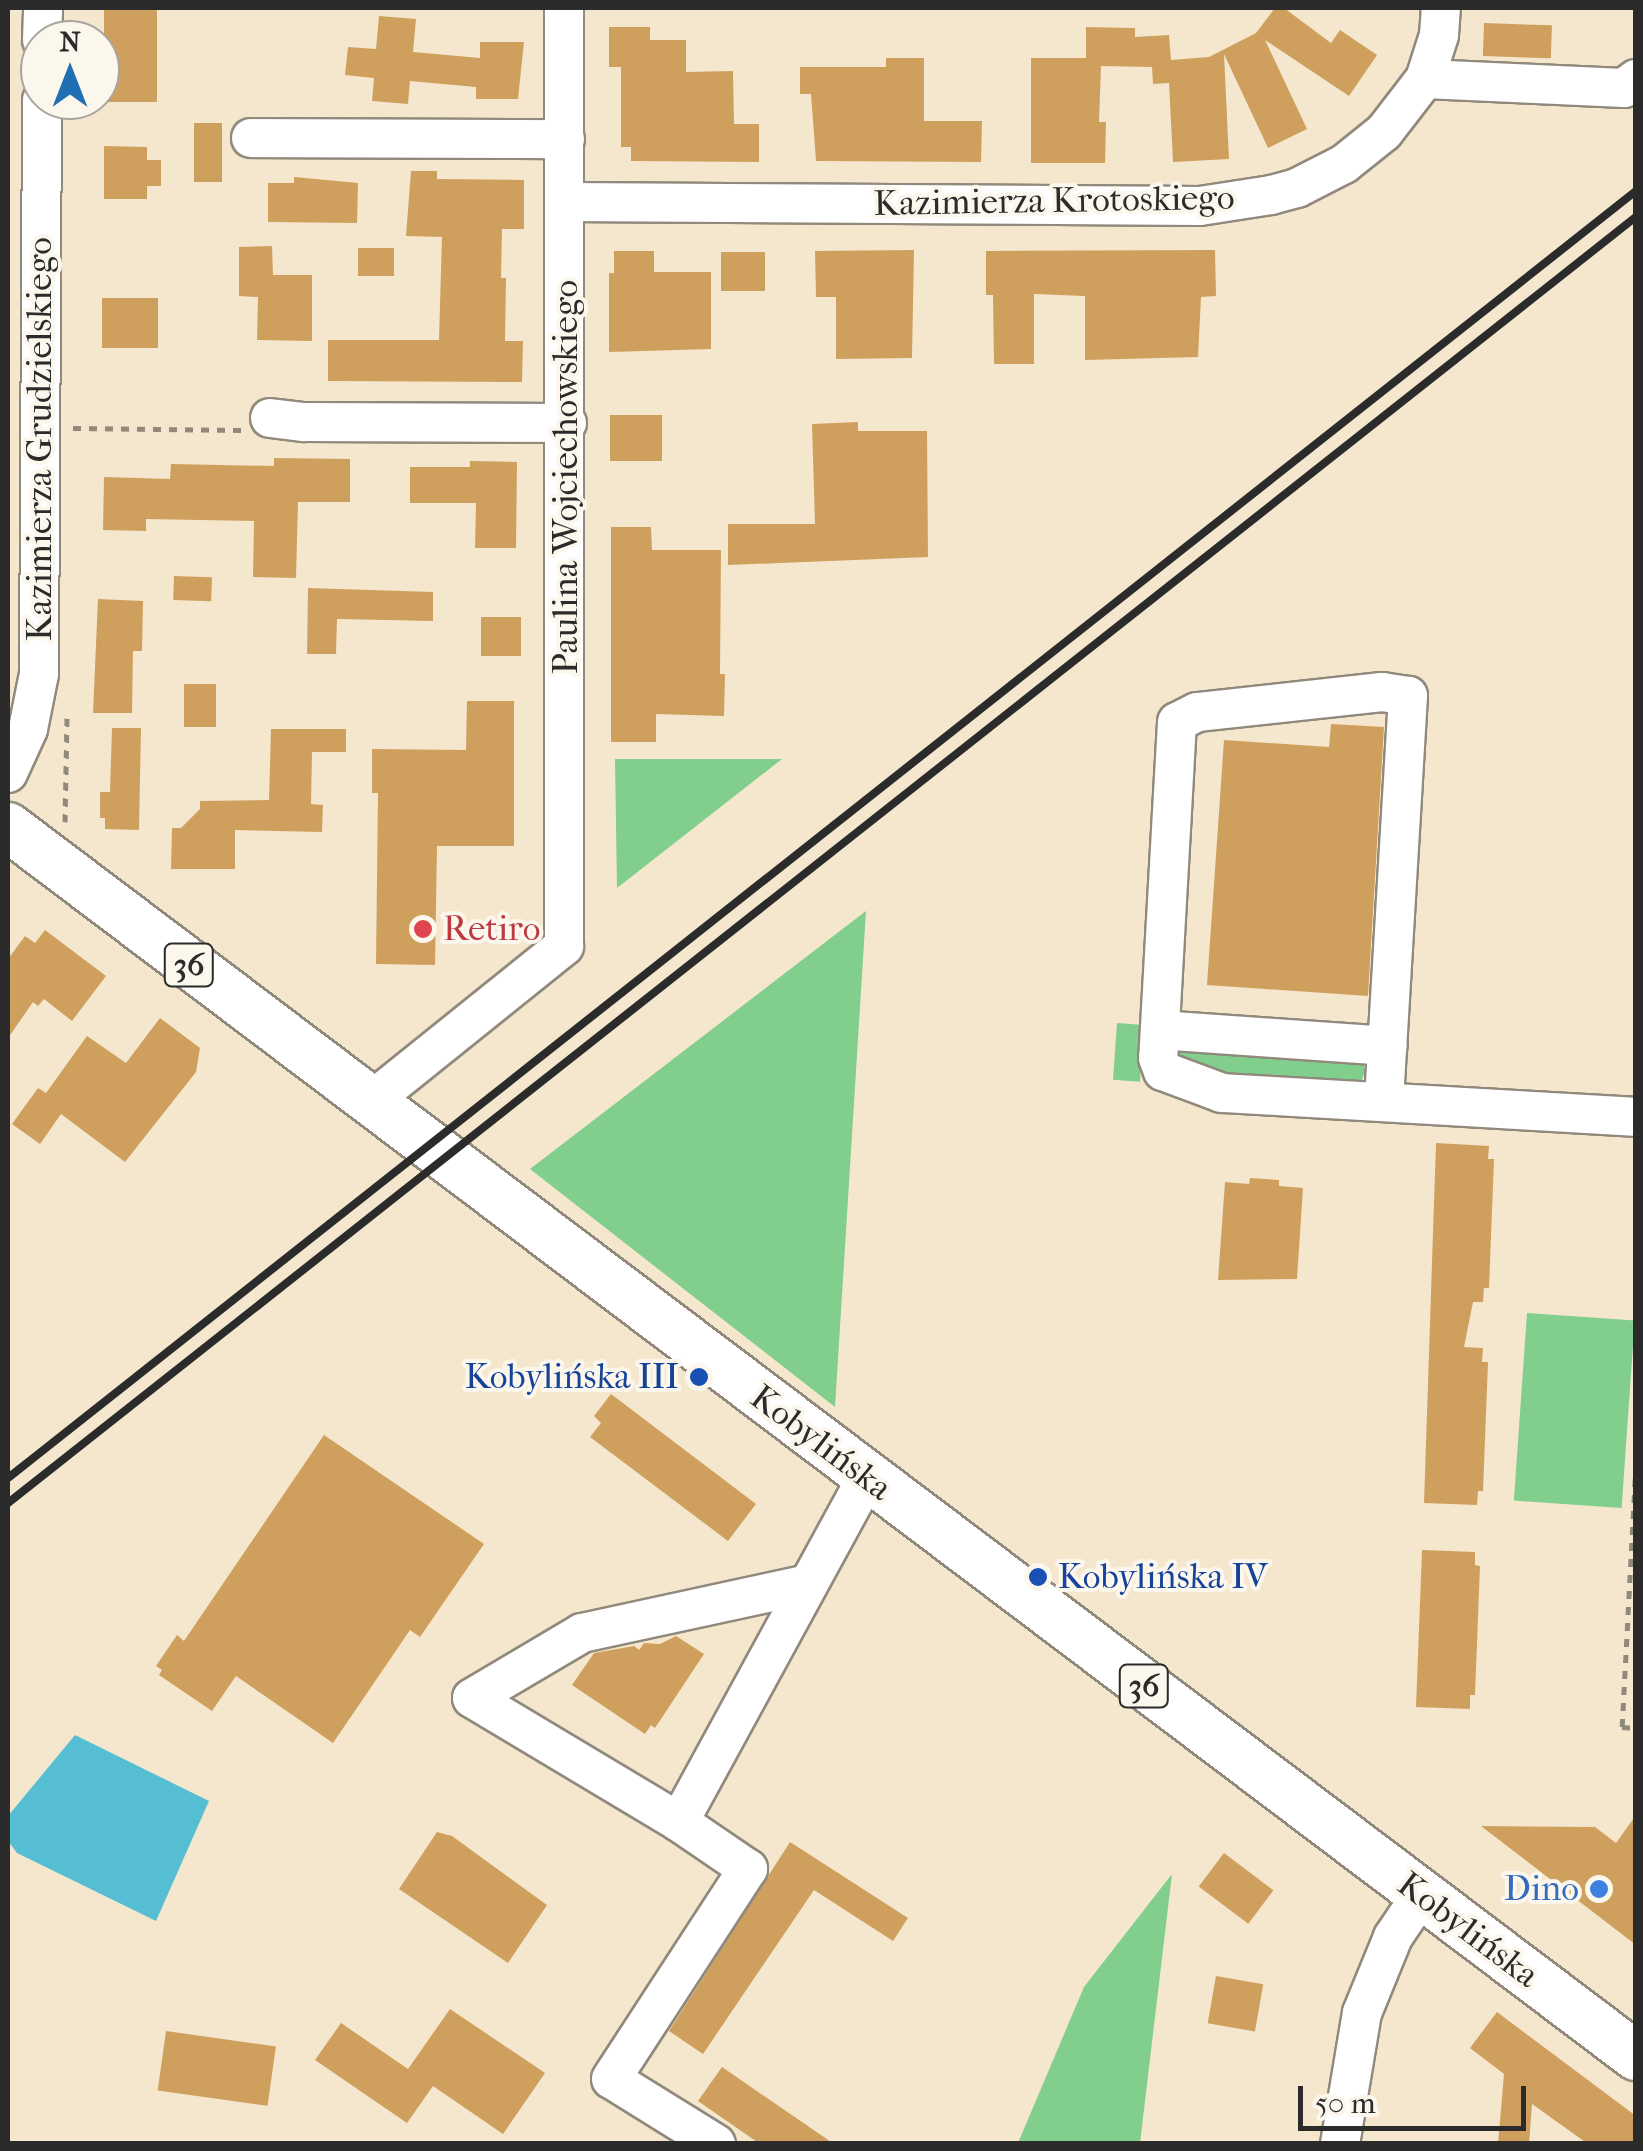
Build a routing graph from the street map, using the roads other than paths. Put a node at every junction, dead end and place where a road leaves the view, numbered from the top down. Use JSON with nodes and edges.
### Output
{"nodes":[{"id":1,"x":564,"y":8,"type":"edge"},
{"id":2,"x":1442,"y":8,"type":"edge"},
{"id":3,"x":1425,"y":79,"type":"junction"},
{"id":4,"x":1636,"y":79,"type":"edge"},
{"id":5,"x":42,"y":120,"type":"edge"},
{"id":6,"x":251,"y":138,"type":"dead end"},
{"id":7,"x":565,"y":140,"type":"junction"},
{"id":8,"x":565,"y":202,"type":"junction"},
{"id":9,"x":270,"y":418,"type":"road end"},
{"id":10,"x":566,"y":423,"type":"junction"},
{"id":11,"x":8,"y":773,"type":"edge"},
{"id":12,"x":8,"y":827,"type":"edge"},
{"id":13,"x":1160,"y":1030,"type":"junction"},
{"id":14,"x":1387,"y":1046,"type":"junction"},
{"id":15,"x":1384,"y":1100,"type":"junction"},
{"id":16,"x":370,"y":1102,"type":"junction"},
{"id":17,"x":1636,"y":1118,"type":"edge"},
{"id":18,"x":866,"y":1476,"type":"junction"},
{"id":19,"x":808,"y":1584,"type":"junction"},
{"id":20,"x":678,"y":1822,"type":"junction"},
{"id":21,"x":1422,"y":1894,"type":"junction"},
{"id":22,"x":1636,"y":2056,"type":"edge"},
{"id":23,"x":716,"y":2144,"type":"edge"},
{"id":24,"x":1340,"y":2144,"type":"edge"}],
"edges":[{"from":1,"to":7,"type":"street","name":"Paulina Wojciechowskiego"},
{"from":2,"to":3,"type":"street","name":"Kazimierza Krotoskiego"},
{"from":3,"to":4,"type":"street"},
{"from":3,"to":8,"type":"street","name":"Kazimierza Krotoskiego"},
{"from":5,"to":11,"type":"street","name":"Kazimierza Grudzielskiego"},
{"from":6,"to":7,"type":"street"},
{"from":7,"to":8,"type":"street","name":"Paulina Wojciechowskiego"},
{"from":8,"to":10,"type":"street","name":"Paulina Wojciechowskiego"},
{"from":9,"to":10,"type":"street"},
{"from":10,"to":16,"type":"street","name":"Paulina Wojciechowskiego"},
{"from":12,"to":16,"type":"main road","name":"Kobylińska","number":"36"},
{"from":13,"to":14,"type":"street"},
{"from":13,"to":14,"type":"street"},
{"from":13,"to":15,"type":"street"},
{"from":14,"to":15,"type":"street"},
{"from":15,"to":17,"type":"street"},
{"from":16,"to":18,"type":"main road","name":"Kobylińska","number":"36"},
{"from":18,"to":19,"type":"street"},
{"from":18,"to":21,"type":"main road","name":"Kobylińska","number":"36"},
{"from":19,"to":20,"type":"street"},
{"from":19,"to":20,"type":"street"},
{"from":20,"to":23,"type":"street"},
{"from":21,"to":22,"type":"main road","name":"Kobylińska","number":"36"},
{"from":21,"to":24,"type":"street"}]}
